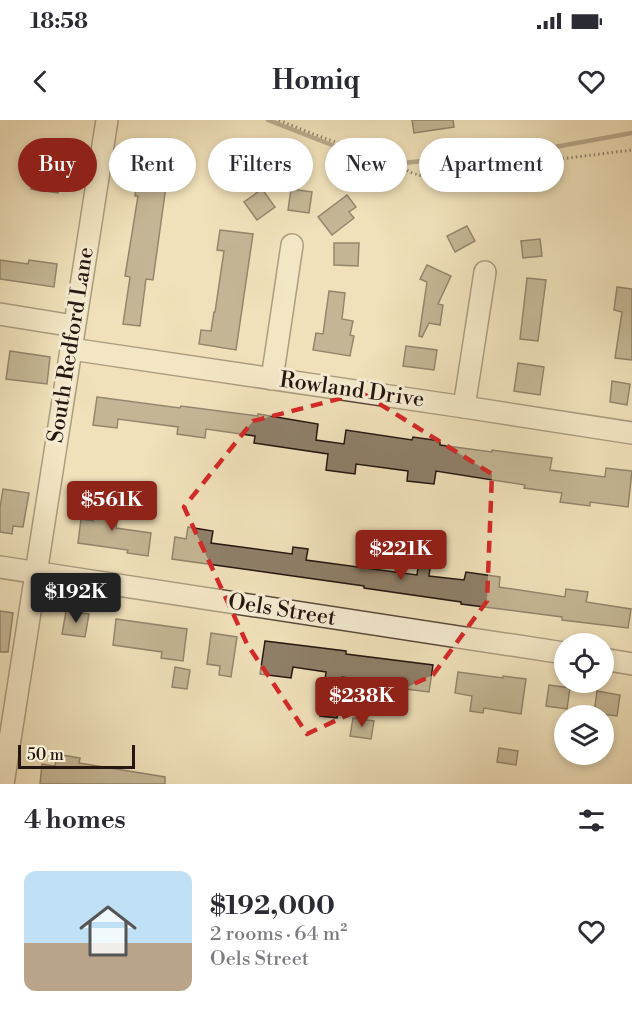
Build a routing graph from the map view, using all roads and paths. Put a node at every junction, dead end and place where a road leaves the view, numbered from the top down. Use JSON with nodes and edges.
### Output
{"nodes":[{"id":1,"x":106,"y":120,"type":"edge"},
{"id":2,"x":279,"y":120,"type":"edge"},
{"id":3,"x":632,"y":150,"type":"edge"},
{"id":4,"x":292,"y":245,"type":"dead end"},
{"id":5,"x":485,"y":272,"type":"dead end"},
{"id":6,"x":0,"y":314,"type":"edge"},
{"id":7,"x":75,"y":326,"type":"junction"},
{"id":8,"x":71,"y":349,"type":"junction"},
{"id":9,"x":272,"y":379,"type":"junction"},
{"id":10,"x":464,"y":407,"type":"junction"},
{"id":11,"x":632,"y":433,"type":"edge"},
{"id":12,"x":0,"y":567,"type":"edge"},
{"id":13,"x":36,"y":573,"type":"junction"},
{"id":14,"x":554,"y":651,"type":"edge"},
{"id":15,"x":614,"y":661,"type":"edge"},
{"id":16,"x":632,"y":664,"type":"edge"},
{"id":17,"x":3,"y":784,"type":"edge"}],
"edges":[{"from":1,"to":7,"type":"street","name":"South Redford Lane"},
{"from":2,"to":3,"type":"path"},
{"from":4,"to":9,"type":"street"},
{"from":5,"to":10,"type":"street"},
{"from":6,"to":7,"type":"street"},
{"from":7,"to":8,"type":"street","name":"South Redford Lane"},
{"from":8,"to":9,"type":"street","name":"Rowland Drive"},
{"from":8,"to":13,"type":"street","name":"South Redford Lane"},
{"from":9,"to":10,"type":"street","name":"Rowland Drive"},
{"from":10,"to":11,"type":"street","name":"Rowland Drive"},
{"from":12,"to":13,"type":"street","name":"Oels Street"},
{"from":13,"to":14,"type":"street","name":"Oels Street"},
{"from":13,"to":17,"type":"street","name":"South Redford Lane"},
{"from":15,"to":16,"type":"street"}]}
